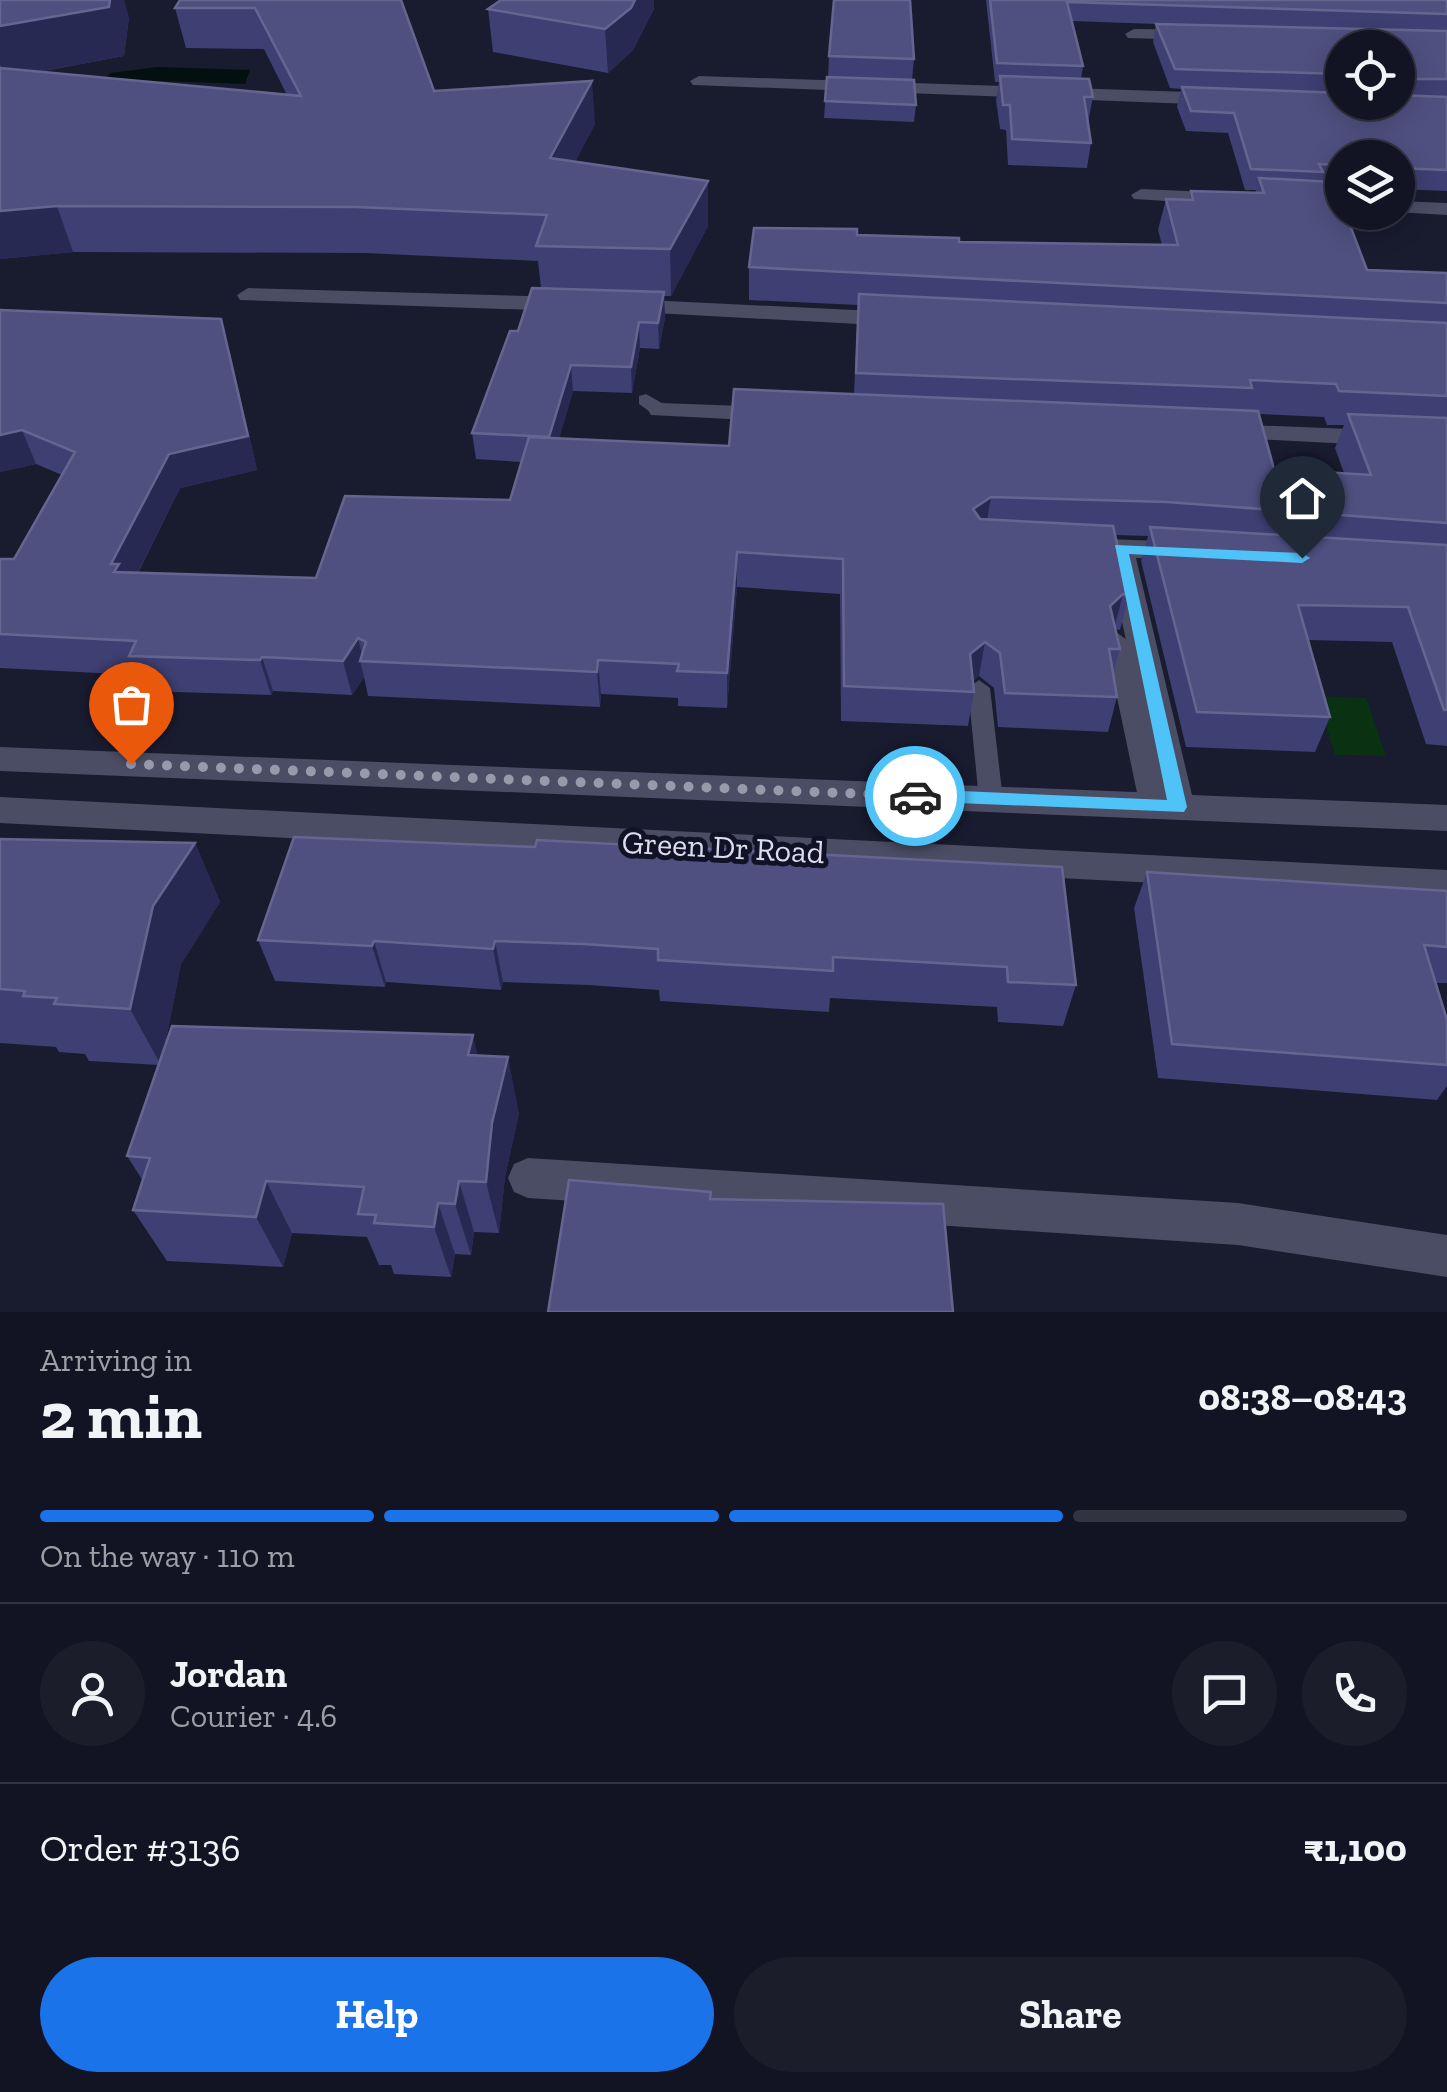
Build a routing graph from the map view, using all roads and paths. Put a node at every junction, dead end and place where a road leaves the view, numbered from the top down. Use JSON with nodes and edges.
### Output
{"nodes":[{"id":1,"x":1134,"y":34,"type":"edge"},
{"id":2,"x":1212,"y":36,"type":"edge"},
{"id":3,"x":699,"y":80,"type":"dead end"},
{"id":4,"x":1243,"y":100,"type":"edge"},
{"id":5,"x":1141,"y":195,"type":"dead end"},
{"id":6,"x":1251,"y":200,"type":"edge"},
{"id":7,"x":1415,"y":208,"type":"edge"},
{"id":8,"x":1447,"y":209,"type":"edge"},
{"id":9,"x":248,"y":295,"type":"dead end"},
{"id":10,"x":922,"y":320,"type":"edge"},
{"id":11,"x":653,"y":405,"type":"dead end"},
{"id":12,"x":798,"y":415,"type":"edge"},
{"id":13,"x":1191,"y":431,"type":"edge"},
{"id":14,"x":1447,"y":441,"type":"edge"},
{"id":15,"x":1062,"y":546,"type":"edge"},
{"id":16,"x":1120,"y":548,"type":"junction"},
{"id":17,"x":1215,"y":552,"type":"edge"},
{"id":18,"x":1116,"y":640,"type":"edge"},
{"id":19,"x":979,"y":688,"type":"edge"},
{"id":20,"x":0,"y":759,"type":"edge"},
{"id":21,"x":131,"y":764,"type":"junction"},
{"id":22,"x":991,"y":800,"type":"junction"},
{"id":23,"x":1165,"y":807,"type":"junction"},
{"id":24,"x":0,"y":810,"type":"edge"},
{"id":25,"x":105,"y":815,"type":"junction"},
{"id":26,"x":1447,"y":818,"type":"edge"},
{"id":27,"x":1447,"y":884,"type":"edge"},
{"id":28,"x":528,"y":1178,"type":"dead end"},
{"id":29,"x":1447,"y":1256,"type":"edge"}],
"edges":[{"from":1,"to":2,"type":"street"},
{"from":3,"to":4,"type":"street"},
{"from":5,"to":6,"type":"street"},
{"from":7,"to":8,"type":"street"},
{"from":9,"to":10,"type":"street"},
{"from":11,"to":12,"type":"street"},
{"from":13,"to":14,"type":"street"},
{"from":15,"to":16,"type":"street"},
{"from":16,"to":17,"type":"street"},
{"from":16,"to":23,"type":"street"},
{"from":18,"to":23,"type":"lane"},
{"from":19,"to":22,"type":"lane"},
{"from":20,"to":21,"type":"street","name":"Green Dr Road"},
{"from":21,"to":22,"type":"street","name":"Green Dr Road"},
{"from":21,"to":25,"type":"street"},
{"from":22,"to":23,"type":"street","name":"Green Dr Road"},
{"from":23,"to":26,"type":"street","name":"Green Dr Road"},
{"from":24,"to":25,"type":"street","name":"Green Dr Road"},
{"from":25,"to":27,"type":"street","name":"Green Dr Road"},
{"from":28,"to":29,"type":"street"}]}
